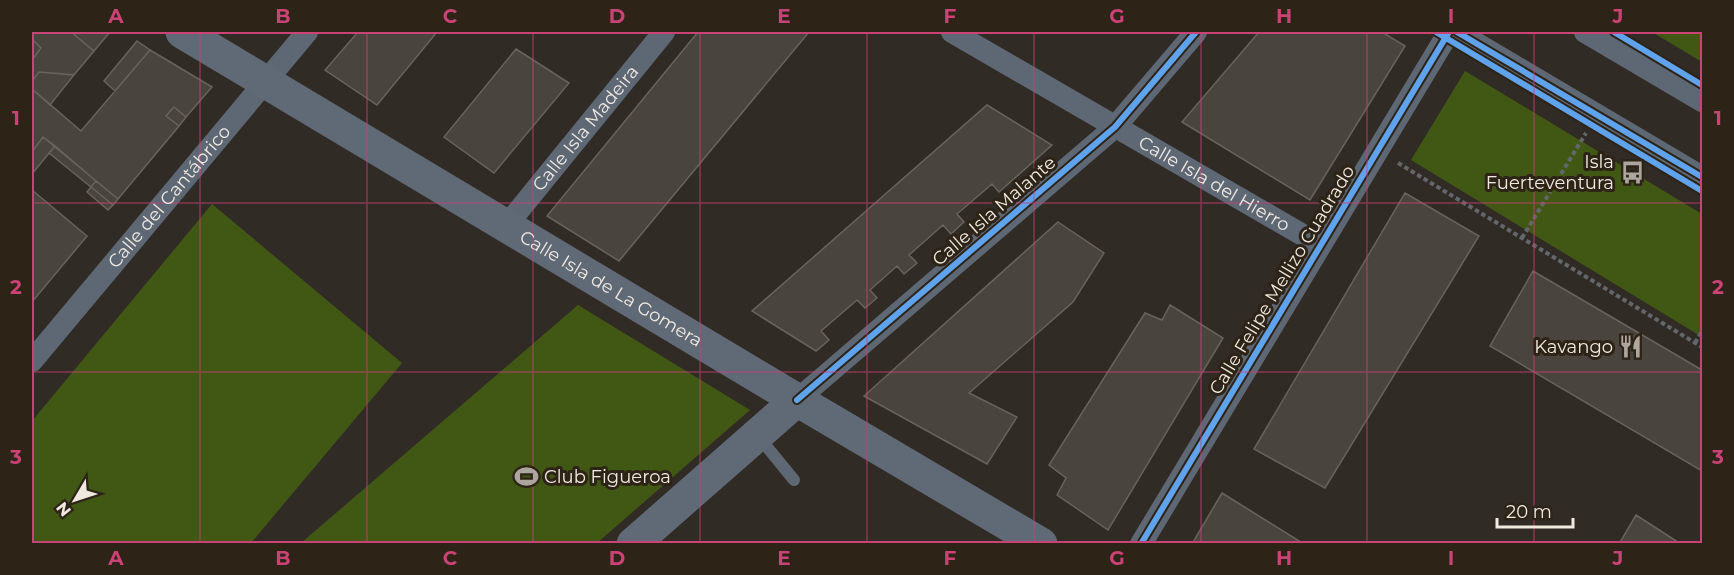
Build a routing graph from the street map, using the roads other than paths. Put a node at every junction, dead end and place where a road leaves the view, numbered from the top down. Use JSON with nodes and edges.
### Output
{"nodes":[{"id":1,"x":182,"y":32,"type":"edge"},
{"id":2,"x":307,"y":32,"type":"edge"},
{"id":3,"x":664,"y":32,"type":"edge"},
{"id":4,"x":952,"y":32,"type":"edge"},
{"id":5,"x":1196,"y":32,"type":"edge"},
{"id":6,"x":1449,"y":32,"type":"edge"},
{"id":7,"x":1457,"y":32,"type":"edge"},
{"id":8,"x":1585,"y":32,"type":"edge"},
{"id":9,"x":265,"y":82,"type":"junction"},
{"id":10,"x":1702,"y":100,"type":"edge"},
{"id":11,"x":1115,"y":127,"type":"junction"},
{"id":12,"x":1702,"y":177,"type":"edge"},
{"id":13,"x":506,"y":226,"type":"junction"},
{"id":14,"x":1320,"y":245,"type":"junction"},
{"id":15,"x":32,"y":361,"type":"edge"},
{"id":16,"x":797,"y":400,"type":"junction"},
{"id":17,"x":758,"y":435,"type":"junction"},
{"id":18,"x":794,"y":480,"type":"dead end"},
{"id":19,"x":633,"y":543,"type":"edge"},
{"id":20,"x":1041,"y":543,"type":"edge"},
{"id":21,"x":1141,"y":543,"type":"edge"}],
"edges":[{"from":1,"to":9,"type":"main road","name":"Calle Isla de La Gomera"},
{"from":2,"to":9,"type":"street","name":"Calle del Cantábrico"},
{"from":3,"to":13,"type":"street","name":"Calle Isla Madeira"},
{"from":4,"to":11,"type":"street","name":"Calle Isla del Hierro"},
{"from":5,"to":11,"type":"street","name":"Calle Isla Malante"},
{"from":6,"to":14,"type":"street","name":"Calle Felipe Mellizo Cuadrado"},
{"from":7,"to":12,"type":"street"},
{"from":8,"to":10,"type":"street"},
{"from":9,"to":13,"type":"main road","name":"Calle Isla de La Gomera"},
{"from":9,"to":15,"type":"street","name":"Calle del Cantábrico"},
{"from":11,"to":14,"type":"street","name":"Calle Isla del Hierro"},
{"from":11,"to":16,"type":"street","name":"Calle Isla Malante"},
{"from":13,"to":16,"type":"main road","name":"Calle Isla de La Gomera"},
{"from":14,"to":21,"type":"street","name":"Calle Felipe Mellizo Cuadrado"},
{"from":16,"to":17,"type":"main road"},
{"from":16,"to":20,"type":"main road","name":"Calle Isla de La Gomera"},
{"from":17,"to":18,"type":"lane"},
{"from":17,"to":19,"type":"main road"}]}
